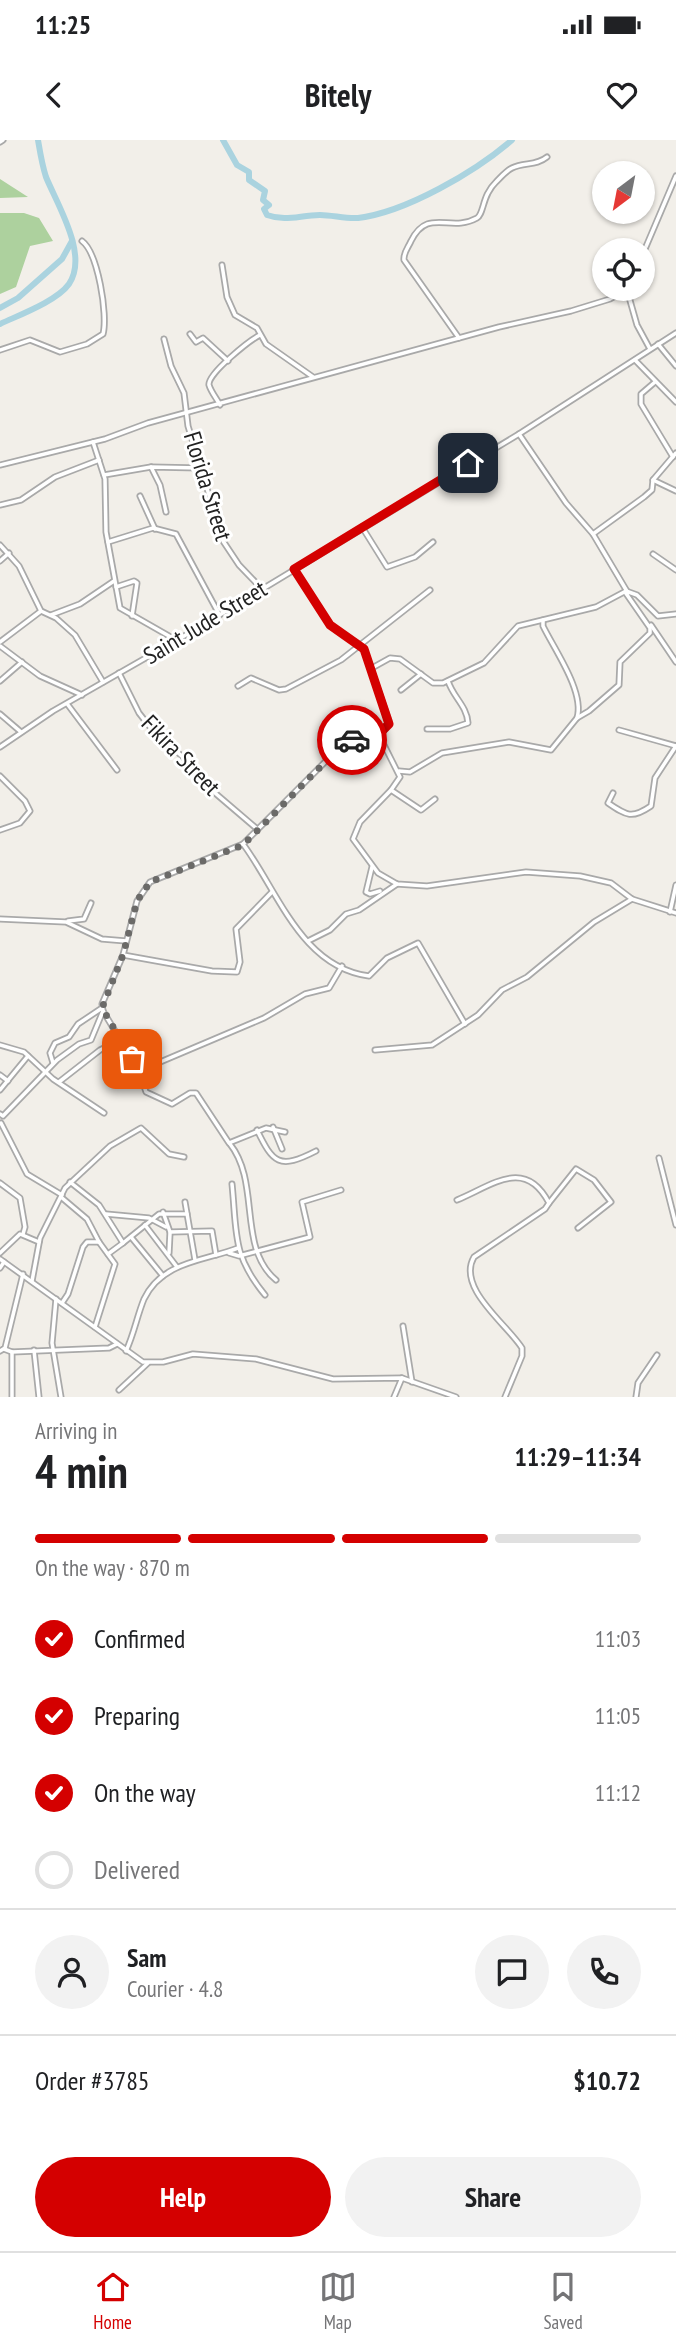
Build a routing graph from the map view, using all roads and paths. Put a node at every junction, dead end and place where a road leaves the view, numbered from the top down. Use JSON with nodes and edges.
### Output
{"nodes":[{"id":1,"x":547,"y":157,"type":"dead end"},
{"id":2,"x":676,"y":177,"type":"edge"},
{"id":3,"x":650,"y":238,"type":"edge"},
{"id":4,"x":82,"y":241,"type":"dead end"},
{"id":5,"x":222,"y":265,"type":"dead end"},
{"id":6,"x":597,"y":301,"type":"edge"},
{"id":7,"x":631,"y":301,"type":"edge"},
{"id":8,"x":450,"y":330,"type":"junction"},
{"id":9,"x":676,"y":333,"type":"edge"},
{"id":10,"x":190,"y":334,"type":"dead end"},
{"id":11,"x":260,"y":335,"type":"junction"},
{"id":12,"x":459,"y":338,"type":"junction"},
{"id":13,"x":164,"y":339,"type":"dead end"},
{"id":14,"x":448,"y":342,"type":"junction"},
{"id":15,"x":657,"y":344,"type":"junction"},
{"id":16,"x":650,"y":349,"type":"junction"},
{"id":17,"x":0,"y":350,"type":"edge"},
{"id":18,"x":228,"y":360,"type":"junction"},
{"id":19,"x":635,"y":360,"type":"junction"},
{"id":20,"x":676,"y":366,"type":"edge"},
{"id":21,"x":313,"y":377,"type":"junction"},
{"id":22,"x":655,"y":382,"type":"junction"},
{"id":23,"x":676,"y":402,"type":"edge"},
{"id":24,"x":220,"y":405,"type":"junction"},
{"id":25,"x":188,"y":412,"type":"junction"},
{"id":26,"x":519,"y":434,"type":"junction"},
{"id":27,"x":93,"y":442,"type":"junction"},
{"id":28,"x":674,"y":455,"type":"edge"},
{"id":29,"x":99,"y":460,"type":"junction"},
{"id":30,"x":0,"y":465,"type":"edge"},
{"id":31,"x":151,"y":467,"type":"junction"},
{"id":32,"x":201,"y":468,"type":"junction"},
{"id":33,"x":104,"y":475,"type":"junction"},
{"id":34,"x":653,"y":480,"type":"junction"},
{"id":35,"x":676,"y":491,"type":"edge"},
{"id":36,"x":140,"y":496,"type":"dead end"},
{"id":37,"x":0,"y":505,"type":"edge"},
{"id":38,"x":166,"y":512,"type":"dead end"},
{"id":39,"x":362,"y":527,"type":"junction"},
{"id":40,"x":155,"y":529,"type":"junction"},
{"id":41,"x":593,"y":534,"type":"junction"},
{"id":42,"x":107,"y":542,"type":"junction"},
{"id":43,"x":433,"y":542,"type":"dead end"},
{"id":44,"x":0,"y":545,"type":"edge"},
{"id":45,"x":9,"y":553,"type":"junction"},
{"id":46,"x":653,"y":554,"type":"dead end"},
{"id":47,"x":0,"y":561,"type":"edge"},
{"id":48,"x":294,"y":569,"type":"junction"},
{"id":49,"x":676,"y":570,"type":"edge"},
{"id":50,"x":114,"y":581,"type":"junction"},
{"id":51,"x":116,"y":587,"type":"junction"},
{"id":52,"x":261,"y":588,"type":"junction"},
{"id":53,"x":430,"y":590,"type":"dead end"},
{"id":54,"x":625,"y":592,"type":"junction"},
{"id":55,"x":41,"y":611,"type":"junction"},
{"id":56,"x":219,"y":614,"type":"junction"},
{"id":57,"x":676,"y":614,"type":"edge"},
{"id":58,"x":49,"y":615,"type":"junction"},
{"id":59,"x":132,"y":616,"type":"junction"},
{"id":60,"x":543,"y":620,"type":"junction"},
{"id":61,"x":176,"y":640,"type":"junction"},
{"id":62,"x":0,"y":644,"type":"edge"},
{"id":63,"x":361,"y":645,"type":"junction"},
{"id":64,"x":23,"y":661,"type":"junction"},
{"id":65,"x":676,"y":662,"type":"edge"},
{"id":66,"x":372,"y":668,"type":"junction"},
{"id":67,"x":119,"y":673,"type":"junction"},
{"id":68,"x":421,"y":674,"type":"junction"},
{"id":69,"x":0,"y":681,"type":"edge"},
{"id":70,"x":448,"y":681,"type":"junction"},
{"id":71,"x":103,"y":682,"type":"junction"},
{"id":72,"x":238,"y":686,"type":"dead end"},
{"id":73,"x":401,"y":690,"type":"dead end"},
{"id":74,"x":82,"y":695,"type":"junction"},
{"id":75,"x":68,"y":705,"type":"junction"},
{"id":76,"x":0,"y":714,"type":"edge"},
{"id":77,"x":577,"y":718,"type":"junction"},
{"id":78,"x":427,"y":729,"type":"dead end"},
{"id":79,"x":618,"y":730,"type":"dead end"},
{"id":80,"x":21,"y":732,"type":"junction"},
{"id":81,"x":379,"y":734,"type":"junction"},
{"id":82,"x":676,"y":746,"type":"edge"},
{"id":83,"x":0,"y":747,"type":"edge"},
{"id":84,"x":117,"y":770,"type":"dead end"},
{"id":85,"x":399,"y":771,"type":"junction"},
{"id":86,"x":0,"y":776,"type":"edge"},
{"id":87,"x":391,"y":790,"type":"junction"},
{"id":88,"x":613,"y":793,"type":"dead end"},
{"id":89,"x":435,"y":799,"type":"dead end"},
{"id":90,"x":256,"y":828,"type":"junction"},
{"id":91,"x":0,"y":830,"type":"edge"},
{"id":92,"x":243,"y":845,"type":"junction"},
{"id":93,"x":372,"y":867,"type":"junction"},
{"id":94,"x":397,"y":884,"type":"junction"},
{"id":95,"x":676,"y":885,"type":"edge"},
{"id":96,"x":385,"y":890,"type":"junction"},
{"id":97,"x":272,"y":892,"type":"junction"},
{"id":98,"x":632,"y":899,"type":"junction"},
{"id":99,"x":91,"y":903,"type":"dead end"},
{"id":100,"x":670,"y":912,"type":"junction"},
{"id":101,"x":676,"y":913,"type":"edge"},
{"id":102,"x":0,"y":919,"type":"edge"},
{"id":103,"x":66,"y":922,"type":"junction"},
{"id":104,"x":125,"y":941,"type":"junction"},
{"id":105,"x":306,"y":941,"type":"junction"},
{"id":106,"x":123,"y":955,"type":"junction"},
{"id":107,"x":342,"y":966,"type":"junction"},
{"id":108,"x":102,"y":1009,"type":"junction"},
{"id":109,"x":465,"y":1024,"type":"junction"},
{"id":110,"x":120,"y":1040,"type":"junction"},
{"id":111,"x":0,"y":1045,"type":"edge"},
{"id":112,"x":375,"y":1050,"type":"dead end"},
{"id":113,"x":28,"y":1056,"type":"junction"},
{"id":114,"x":53,"y":1063,"type":"junction"},
{"id":115,"x":139,"y":1070,"type":"junction"},
{"id":116,"x":45,"y":1072,"type":"junction"},
{"id":117,"x":0,"y":1075,"type":"edge"},
{"id":118,"x":8,"y":1081,"type":"junction"},
{"id":119,"x":59,"y":1082,"type":"junction"},
{"id":120,"x":0,"y":1090,"type":"edge"},
{"id":121,"x":104,"y":1114,"type":"dead end"},
{"id":122,"x":2,"y":1115,"type":"edge"},
{"id":123,"x":1,"y":1124,"type":"edge"},
{"id":124,"x":273,"y":1127,"type":"junction"},
{"id":125,"x":257,"y":1130,"type":"junction"},
{"id":126,"x":285,"y":1132,"type":"dead end"},
{"id":127,"x":229,"y":1143,"type":"junction"},
{"id":128,"x":282,"y":1149,"type":"dead end"},
{"id":129,"x":316,"y":1151,"type":"dead end"},
{"id":130,"x":184,"y":1157,"type":"dead end"},
{"id":131,"x":659,"y":1158,"type":"dead end"},
{"id":132,"x":70,"y":1182,"type":"junction"},
{"id":133,"x":0,"y":1183,"type":"edge"},
{"id":134,"x":232,"y":1184,"type":"dead end"},
{"id":135,"x":341,"y":1190,"type":"dead end"},
{"id":136,"x":62,"y":1196,"type":"junction"},
{"id":137,"x":457,"y":1200,"type":"dead end"},
{"id":138,"x":185,"y":1202,"type":"dead end"},
{"id":139,"x":549,"y":1203,"type":"junction"},
{"id":140,"x":163,"y":1212,"type":"junction"},
{"id":141,"x":106,"y":1214,"type":"junction"},
{"id":142,"x":187,"y":1214,"type":"junction"},
{"id":143,"x":153,"y":1219,"type":"junction"},
{"id":144,"x":145,"y":1225,"type":"junction"},
{"id":145,"x":676,"y":1225,"type":"edge"},
{"id":146,"x":166,"y":1227,"type":"junction"},
{"id":147,"x":578,"y":1228,"type":"dead end"},
{"id":148,"x":170,"y":1232,"type":"junction"},
{"id":149,"x":191,"y":1233,"type":"junction"},
{"id":150,"x":23,"y":1234,"type":"junction"},
{"id":151,"x":130,"y":1237,"type":"junction"},
{"id":152,"x":39,"y":1242,"type":"junction"},
{"id":153,"x":99,"y":1242,"type":"junction"},
{"id":154,"x":123,"y":1243,"type":"junction"},
{"id":155,"x":238,"y":1248,"type":"junction"},
{"id":156,"x":256,"y":1251,"type":"junction"},
{"id":157,"x":0,"y":1253,"type":"edge"},
{"id":158,"x":226,"y":1253,"type":"junction"},
{"id":159,"x":108,"y":1255,"type":"junction"},
{"id":160,"x":169,"y":1255,"type":"junction"},
{"id":161,"x":216,"y":1255,"type":"junction"},
{"id":162,"x":239,"y":1256,"type":"junction"},
{"id":163,"x":2,"y":1260,"type":"edge"},
{"id":164,"x":195,"y":1260,"type":"junction"},
{"id":165,"x":177,"y":1267,"type":"junction"},
{"id":166,"x":0,"y":1268,"type":"edge"},
{"id":167,"x":23,"y":1274,"type":"junction"},
{"id":168,"x":163,"y":1276,"type":"junction"},
{"id":169,"x":32,"y":1280,"type":"junction"},
{"id":170,"x":276,"y":1280,"type":"dead end"},
{"id":171,"x":265,"y":1295,"type":"dead end"},
{"id":172,"x":56,"y":1298,"type":"junction"},
{"id":173,"x":62,"y":1303,"type":"junction"},
{"id":174,"x":96,"y":1326,"type":"junction"},
{"id":175,"x":402,"y":1326,"type":"dead end"},
{"id":176,"x":117,"y":1343,"type":"junction"},
{"id":177,"x":2,"y":1350,"type":"edge"},
{"id":178,"x":34,"y":1350,"type":"junction"},
{"id":179,"x":54,"y":1350,"type":"junction"},
{"id":180,"x":126,"y":1351,"type":"junction"},
{"id":181,"x":12,"y":1352,"type":"junction"},
{"id":182,"x":657,"y":1355,"type":"dead end"},
{"id":183,"x":148,"y":1363,"type":"junction"},
{"id":184,"x":402,"y":1378,"type":"junction"},
{"id":185,"x":412,"y":1382,"type":"junction"},
{"id":186,"x":119,"y":1390,"type":"dead end"},
{"id":187,"x":438,"y":1392,"type":"junction"},
{"id":188,"x":12,"y":1397,"type":"edge"},
{"id":189,"x":39,"y":1397,"type":"edge"},
{"id":190,"x":61,"y":1397,"type":"edge"},
{"id":191,"x":394,"y":1397,"type":"edge"},
{"id":192,"x":434,"y":1397,"type":"edge"},
{"id":193,"x":456,"y":1397,"type":"edge"},
{"id":194,"x":505,"y":1397,"type":"edge"},
{"id":195,"x":636,"y":1397,"type":"edge"}],
"edges":[{"from":1,"to":8,"type":"street"},
{"from":2,"to":3,"type":"street"},
{"from":4,"to":17,"type":"street"},
{"from":5,"to":11,"type":"street"},
{"from":6,"to":12,"type":"street"},
{"from":7,"to":16,"type":"street"},
{"from":8,"to":12,"type":"street"},
{"from":8,"to":14,"type":"street"},
{"from":9,"to":15,"type":"street","name":"Saint Jude Street"},
{"from":10,"to":18,"type":"street"},
{"from":11,"to":18,"type":"street"},
{"from":11,"to":21,"type":"street"},
{"from":12,"to":14,"type":"street"},
{"from":13,"to":25,"type":"street","name":"Florida Street"},
{"from":14,"to":21,"type":"street"},
{"from":15,"to":16,"type":"street","name":"Saint Jude Street"},
{"from":15,"to":20,"type":"street"},
{"from":16,"to":19,"type":"street","name":"Saint Jude Street"},
{"from":18,"to":24,"type":"street"},
{"from":19,"to":22,"type":"street"},
{"from":19,"to":26,"type":"street","name":"Saint Jude Street"},
{"from":21,"to":24,"type":"street"},
{"from":22,"to":23,"type":"street"},
{"from":22,"to":28,"type":"street"},
{"from":24,"to":25,"type":"street"},
{"from":25,"to":27,"type":"street"},
{"from":25,"to":32,"type":"street","name":"Florida Street"},
{"from":26,"to":39,"type":"street","name":"Saint Jude Street"},
{"from":26,"to":41,"type":"street"},
{"from":27,"to":29,"type":"street"},
{"from":27,"to":30,"type":"street"},
{"from":28,"to":34,"type":"street"},
{"from":29,"to":33,"type":"street"},
{"from":29,"to":37,"type":"street"},
{"from":31,"to":32,"type":"street"},
{"from":31,"to":33,"type":"street"},
{"from":31,"to":38,"type":"street"},
{"from":32,"to":52,"type":"street","name":"Florida Street"},
{"from":33,"to":42,"type":"street"},
{"from":34,"to":35,"type":"street"},
{"from":34,"to":41,"type":"street"},
{"from":36,"to":40,"type":"street"},
{"from":39,"to":43,"type":"street"},
{"from":39,"to":48,"type":"street","name":"Saint Jude Street"},
{"from":40,"to":42,"type":"street"},
{"from":40,"to":56,"type":"street"},
{"from":41,"to":54,"type":"street"},
{"from":42,"to":50,"type":"street"},
{"from":44,"to":45,"type":"street"},
{"from":45,"to":47,"type":"street"},
{"from":45,"to":55,"type":"street"},
{"from":46,"to":49,"type":"street"},
{"from":48,"to":52,"type":"street","name":"Saint Jude Street"},
{"from":48,"to":63,"type":"street"},
{"from":50,"to":51,"type":"street"},
{"from":50,"to":58,"type":"street"},
{"from":51,"to":59,"type":"street"},
{"from":51,"to":59,"type":"street"},
{"from":52,"to":56,"type":"street","name":"Saint Jude Street"},
{"from":53,"to":63,"type":"street"},
{"from":54,"to":57,"type":"street"},
{"from":54,"to":60,"type":"street"},
{"from":54,"to":65,"type":"street"},
{"from":54,"to":77,"type":"street"},
{"from":55,"to":58,"type":"street"},
{"from":55,"to":62,"type":"street"},
{"from":56,"to":61,"type":"street","name":"Saint Jude Street"},
{"from":58,"to":71,"type":"street"},
{"from":59,"to":61,"type":"street"},
{"from":60,"to":70,"type":"street"},
{"from":60,"to":77,"type":"street"},
{"from":61,"to":67,"type":"street","name":"Saint Jude Street"},
{"from":62,"to":64,"type":"street"},
{"from":63,"to":66,"type":"street"},
{"from":63,"to":72,"type":"street"},
{"from":64,"to":69,"type":"street"},
{"from":64,"to":74,"type":"street"},
{"from":66,"to":68,"type":"street"},
{"from":66,"to":81,"type":"street"},
{"from":67,"to":71,"type":"street","name":"Saint Jude Street"},
{"from":67,"to":90,"type":"street","name":"Fikira Street"},
{"from":68,"to":70,"type":"street"},
{"from":68,"to":73,"type":"street"},
{"from":70,"to":78,"type":"street"},
{"from":71,"to":74,"type":"street","name":"Saint Jude Street"},
{"from":74,"to":75,"type":"street","name":"Saint Jude Street"},
{"from":75,"to":80,"type":"street","name":"Saint Jude Street"},
{"from":75,"to":84,"type":"street"},
{"from":76,"to":80,"type":"street"},
{"from":77,"to":85,"type":"street"},
{"from":79,"to":82,"type":"street"},
{"from":80,"to":83,"type":"street","name":"Saint Jude Street"},
{"from":81,"to":85,"type":"street"},
{"from":81,"to":90,"type":"street"},
{"from":82,"to":88,"type":"street"},
{"from":85,"to":87,"type":"street"},
{"from":86,"to":91,"type":"street"},
{"from":87,"to":89,"type":"street"},
{"from":87,"to":93,"type":"street"},
{"from":90,"to":92,"type":"street"},
{"from":92,"to":97,"type":"street"},
{"from":92,"to":104,"type":"street"},
{"from":93,"to":94,"type":"street"},
{"from":93,"to":96,"type":"street"},
{"from":94,"to":96,"type":"street"},
{"from":94,"to":98,"type":"street"},
{"from":95,"to":100,"type":"street"},
{"from":96,"to":105,"type":"street"},
{"from":97,"to":105,"type":"street"},
{"from":97,"to":106,"type":"street"},
{"from":98,"to":100,"type":"street"},
{"from":98,"to":109,"type":"street"},
{"from":99,"to":103,"type":"street"},
{"from":100,"to":101,"type":"street"},
{"from":102,"to":103,"type":"street"},
{"from":103,"to":104,"type":"street"},
{"from":104,"to":106,"type":"street"},
{"from":105,"to":107,"type":"street"},
{"from":106,"to":108,"type":"street"},
{"from":107,"to":109,"type":"street"},
{"from":107,"to":115,"type":"street"},
{"from":108,"to":110,"type":"street"},
{"from":108,"to":114,"type":"street"},
{"from":108,"to":114,"type":"street"},
{"from":109,"to":112,"type":"street"},
{"from":110,"to":115,"type":"street"},
{"from":110,"to":119,"type":"street"},
{"from":111,"to":113,"type":"street"},
{"from":113,"to":116,"type":"street"},
{"from":113,"to":118,"type":"street"},
{"from":114,"to":116,"type":"street"},
{"from":115,"to":127,"type":"street"},
{"from":116,"to":119,"type":"street"},
{"from":116,"to":122,"type":"street"},
{"from":117,"to":118,"type":"street"},
{"from":118,"to":120,"type":"street"},
{"from":119,"to":121,"type":"street"},
{"from":122,"to":123,"type":"street"},
{"from":123,"to":136,"type":"street"},
{"from":124,"to":125,"type":"street"},
{"from":124,"to":126,"type":"street"},
{"from":124,"to":128,"type":"street"},
{"from":125,"to":127,"type":"street"},
{"from":125,"to":129,"type":"street"},
{"from":127,"to":156,"type":"street"},
{"from":130,"to":132,"type":"street"},
{"from":131,"to":145,"type":"street"},
{"from":132,"to":136,"type":"street"},
{"from":132,"to":141,"type":"street"},
{"from":133,"to":150,"type":"street"},
{"from":134,"to":155,"type":"street"},
{"from":135,"to":156,"type":"street"},
{"from":136,"to":152,"type":"street"},
{"from":136,"to":153,"type":"street"},
{"from":137,"to":139,"type":"street"},
{"from":138,"to":142,"type":"street"},
{"from":139,"to":147,"type":"street"},
{"from":139,"to":194,"type":"street"},
{"from":140,"to":142,"type":"street"},
{"from":140,"to":143,"type":"street"},
{"from":140,"to":146,"type":"street"},
{"from":141,"to":143,"type":"street"},
{"from":141,"to":154,"type":"street"},
{"from":142,"to":149,"type":"street"},
{"from":143,"to":144,"type":"street"},
{"from":143,"to":146,"type":"street"},
{"from":144,"to":151,"type":"street"},
{"from":144,"to":160,"type":"street"},
{"from":146,"to":148,"type":"street"},
{"from":148,"to":149,"type":"street"},
{"from":148,"to":160,"type":"street"},
{"from":149,"to":161,"type":"street"},
{"from":149,"to":164,"type":"street"},
{"from":150,"to":152,"type":"street"},
{"from":150,"to":157,"type":"street"},
{"from":151,"to":154,"type":"street"},
{"from":151,"to":168,"type":"street"},
{"from":152,"to":169,"type":"street"},
{"from":153,"to":159,"type":"street"},
{"from":153,"to":173,"type":"street"},
{"from":154,"to":159,"type":"street"},
{"from":155,"to":158,"type":"street"},
{"from":155,"to":162,"type":"street"},
{"from":156,"to":162,"type":"street"},
{"from":156,"to":170,"type":"street"},
{"from":158,"to":161,"type":"street"},
{"from":158,"to":162,"type":"street"},
{"from":159,"to":174,"type":"street"},
{"from":160,"to":165,"type":"street"},
{"from":161,"to":164,"type":"street"},
{"from":162,"to":171,"type":"street"},
{"from":163,"to":166,"type":"street"},
{"from":163,"to":167,"type":"street"},
{"from":164,"to":165,"type":"street"},
{"from":165,"to":168,"type":"street"},
{"from":167,"to":169,"type":"street"},
{"from":167,"to":177,"type":"street"},
{"from":168,"to":180,"type":"street"},
{"from":169,"to":172,"type":"street"},
{"from":172,"to":173,"type":"street"},
{"from":172,"to":179,"type":"street"},
{"from":173,"to":174,"type":"street"},
{"from":174,"to":176,"type":"street"},
{"from":175,"to":185,"type":"street"},
{"from":176,"to":179,"type":"street"},
{"from":176,"to":180,"type":"street"},
{"from":177,"to":181,"type":"street"},
{"from":178,"to":179,"type":"street"},
{"from":178,"to":181,"type":"street"},
{"from":178,"to":189,"type":"street"},
{"from":179,"to":190,"type":"street"},
{"from":180,"to":183,"type":"street"},
{"from":181,"to":188,"type":"street"},
{"from":182,"to":195,"type":"street"},
{"from":183,"to":184,"type":"street"},
{"from":183,"to":186,"type":"street"},
{"from":184,"to":185,"type":"street"},
{"from":184,"to":191,"type":"street"},
{"from":185,"to":187,"type":"street"},
{"from":187,"to":192,"type":"street"},
{"from":187,"to":193,"type":"street"}]}
